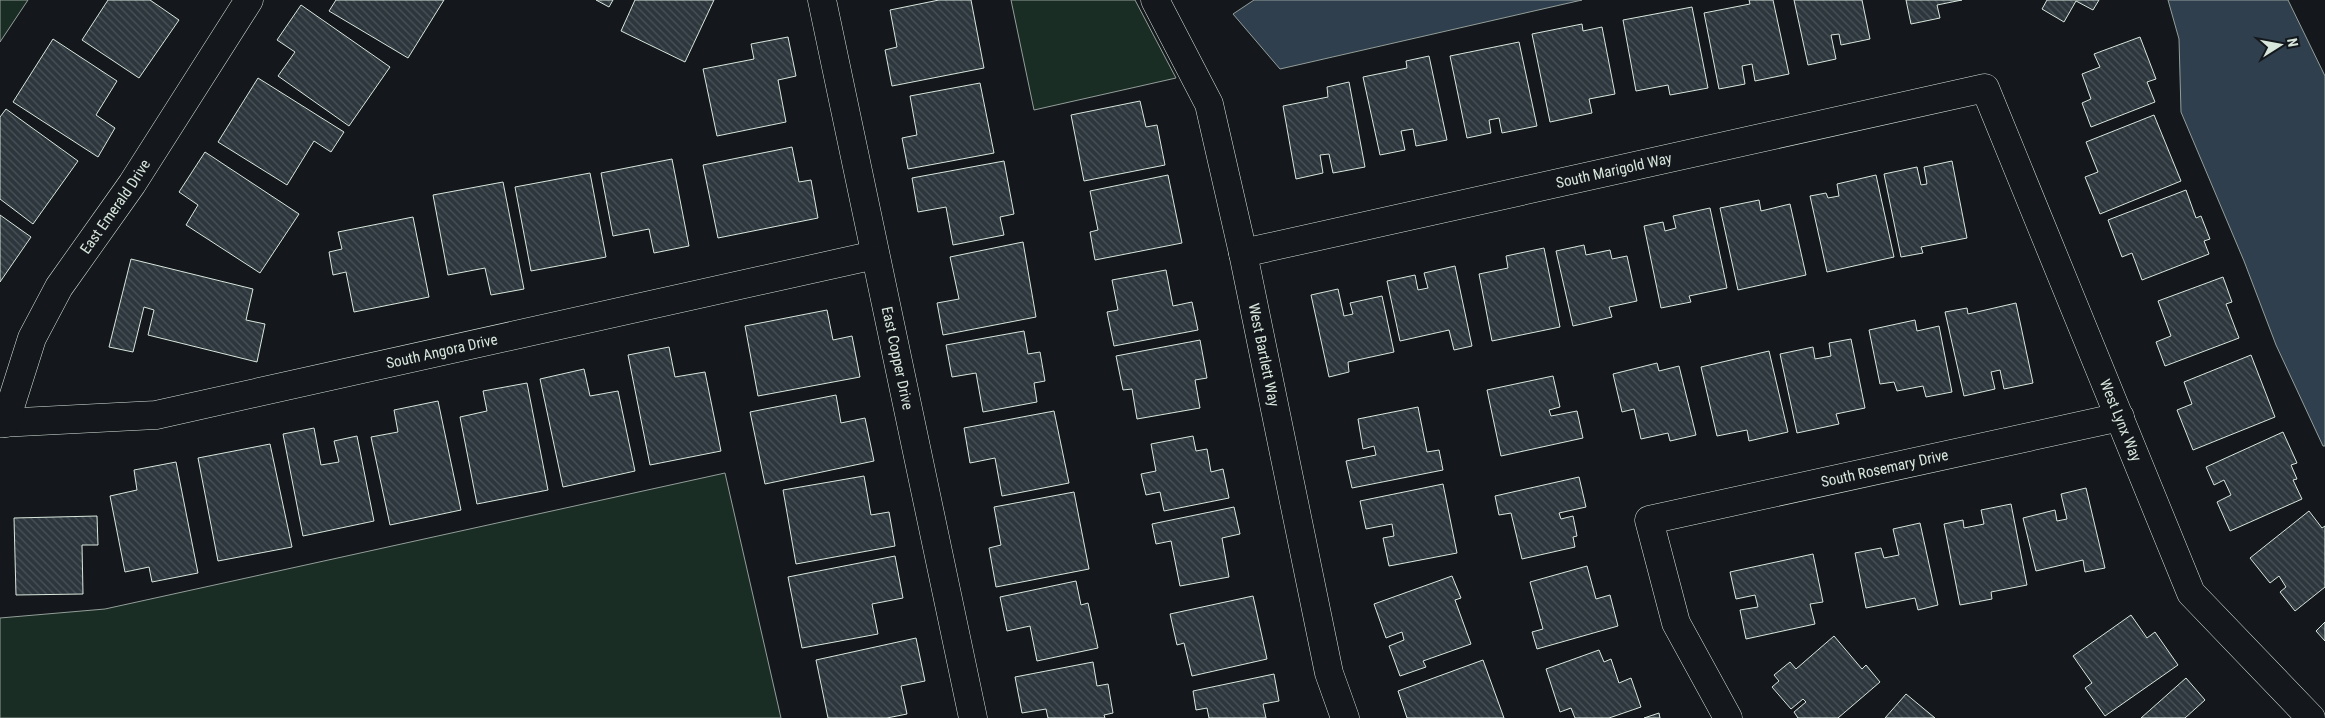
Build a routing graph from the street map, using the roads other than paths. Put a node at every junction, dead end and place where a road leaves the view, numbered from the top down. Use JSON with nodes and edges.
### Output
{"nodes":[{"id":1,"x":249,"y":0,"type":"edge"},
{"id":2,"x":822,"y":0,"type":"edge"},
{"id":3,"x":1155,"y":0,"type":"edge"},
{"id":4,"x":1985,"y":88,"type":"joint"},
{"id":5,"x":1243,"y":253,"type":"junction"},
{"id":6,"x":875,"y":255,"type":"junction"},
{"id":7,"x":2120,"y":417,"type":"junction"},
{"id":8,"x":3,"y":423,"type":"edge"},
{"id":9,"x":973,"y":718,"type":"edge"},
{"id":10,"x":1345,"y":718,"type":"edge"},
{"id":11,"x":1728,"y":718,"type":"edge"},
{"id":12,"x":2310,"y":718,"type":"edge"}],
"edges":[{"from":1,"to":8,"type":"street","name":"East Emerald Drive"},
{"from":2,"to":6,"type":"street","name":"East Copper Drive"},
{"from":3,"to":5,"type":"street","name":"West Bartlett Way"},
{"from":4,"to":5,"type":"street","name":"South Marigold Way"},
{"from":4,"to":7,"type":"street","name":"West Lynx Way"},
{"from":5,"to":10,"type":"street","name":"West Bartlett Way"},
{"from":6,"to":8,"type":"street","name":"South Angora Drive"},
{"from":6,"to":9,"type":"street","name":"East Copper Drive"},
{"from":7,"to":11,"type":"street","name":"South Rosemary Drive"},
{"from":7,"to":12,"type":"street","name":"West Lynx Way"}]}
